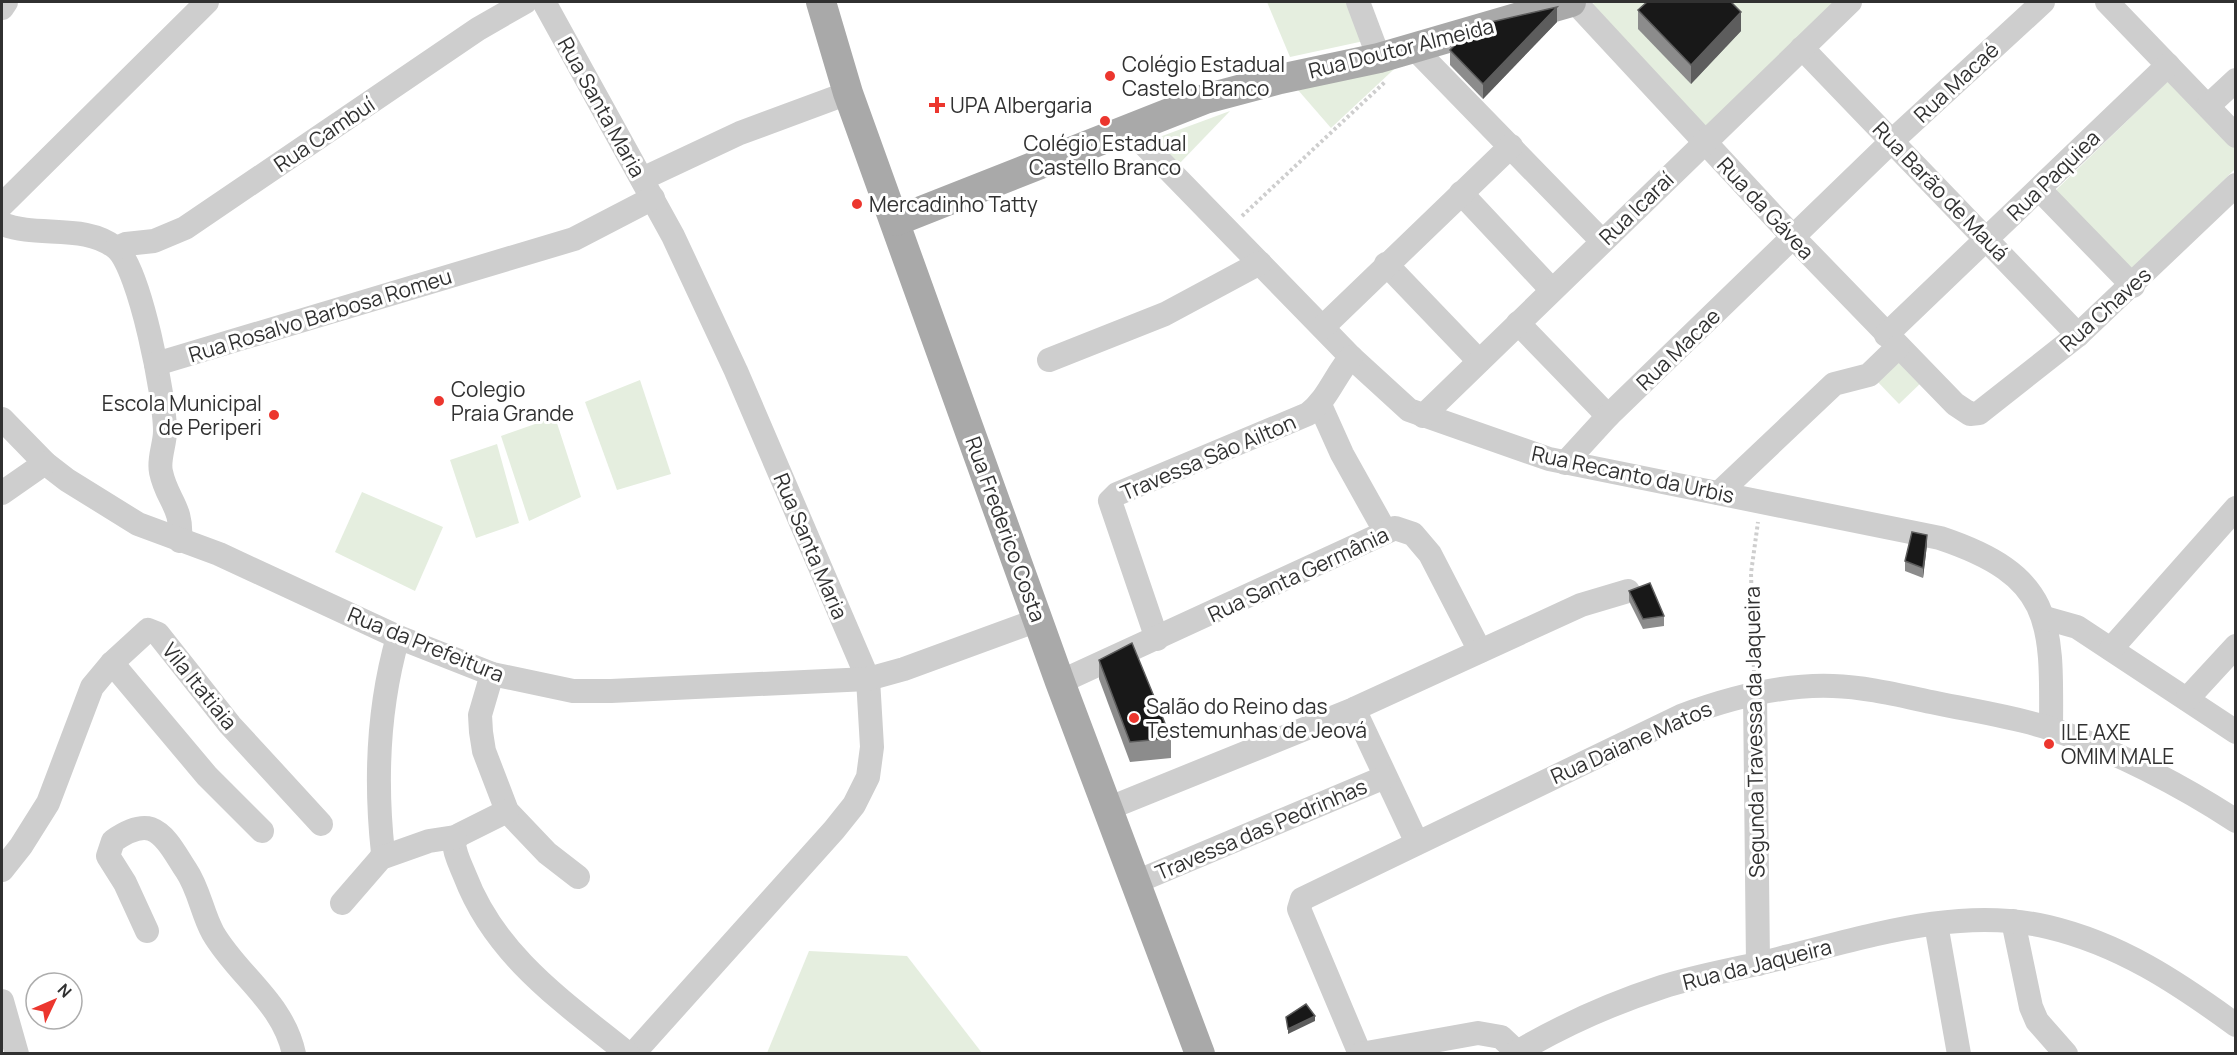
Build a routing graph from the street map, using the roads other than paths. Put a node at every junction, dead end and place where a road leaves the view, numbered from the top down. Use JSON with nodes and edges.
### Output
{"nodes":[{"id":1,"x":6,"y":2,"type":"edge"},
{"id":2,"x":207,"y":2,"type":"edge"},
{"id":3,"x":525,"y":2,"type":"edge"},
{"id":4,"x":544,"y":2,"type":"edge"},
{"id":5,"x":1358,"y":2,"type":"edge"},
{"id":6,"x":1850,"y":2,"type":"edge"},
{"id":7,"x":2043,"y":2,"type":"edge"},
{"id":8,"x":2107,"y":2,"type":"edge"},
{"id":9,"x":827,"y":4,"type":"edge"},
{"id":10,"x":1558,"y":4,"type":"edge"},
{"id":11,"x":2,"y":8,"type":"edge"},
{"id":12,"x":1802,"y":48,"type":"junction"},
{"id":13,"x":1416,"y":50,"type":"junction"},
{"id":14,"x":1379,"y":58,"type":"junction"},
{"id":15,"x":2168,"y":65,"type":"junction"},
{"id":16,"x":2235,"y":80,"type":"edge"},
{"id":17,"x":848,"y":93,"type":"junction"},
{"id":18,"x":2208,"y":106,"type":"junction"},
{"id":19,"x":1130,"y":129,"type":"junction"},
{"id":20,"x":2235,"y":136,"type":"edge"},
{"id":21,"x":1892,"y":141,"type":"junction"},
{"id":22,"x":1703,"y":142,"type":"junction"},
{"id":23,"x":1511,"y":146,"type":"junction"},
{"id":24,"x":2235,"y":185,"type":"edge"},
{"id":25,"x":648,"y":189,"type":"junction"},
{"id":26,"x":2039,"y":189,"type":"junction"},
{"id":27,"x":1461,"y":193,"type":"junction"},
{"id":28,"x":2,"y":205,"type":"edge"},
{"id":29,"x":896,"y":221,"type":"junction"},
{"id":30,"x":2,"y":224,"type":"edge"},
{"id":31,"x":1793,"y":237,"type":"junction"},
{"id":32,"x":1987,"y":238,"type":"junction"},
{"id":33,"x":1602,"y":241,"type":"junction"},
{"id":34,"x":117,"y":248,"type":"junction"},
{"id":35,"x":1260,"y":263,"type":"junction"},
{"id":36,"x":1386,"y":264,"type":"junction"},
{"id":37,"x":2133,"y":286,"type":"junction"},
{"id":38,"x":1551,"y":289,"type":"junction"},
{"id":39,"x":1518,"y":323,"type":"junction"},
{"id":40,"x":1323,"y":327,"type":"junction"},
{"id":41,"x":2078,"y":335,"type":"junction"},
{"id":42,"x":1892,"y":341,"type":"junction"},
{"id":43,"x":1351,"y":357,"type":"junction"},
{"id":44,"x":1049,"y":360,"type":"dead end"},
{"id":45,"x":1479,"y":361,"type":"junction"},
{"id":46,"x":156,"y":364,"type":"junction"},
{"id":47,"x":1320,"y":405,"type":"junction"},
{"id":48,"x":1962,"y":410,"type":"joint"},
{"id":49,"x":1423,"y":416,"type":"junction"},
{"id":50,"x":1608,"y":416,"type":"junction"},
{"id":51,"x":2,"y":419,"type":"edge"},
{"id":52,"x":45,"y":463,"type":"junction"},
{"id":53,"x":1565,"y":463,"type":"junction"},
{"id":54,"x":2,"y":493,"type":"edge"},
{"id":55,"x":1719,"y":493,"type":"junction"},
{"id":56,"x":2235,"y":508,"type":"edge"},
{"id":57,"x":1385,"y":531,"type":"junction"},
{"id":58,"x":180,"y":540,"type":"junction"},
{"id":59,"x":1628,"y":591,"type":"edge"},
{"id":60,"x":2045,"y":618,"type":"junction"},
{"id":61,"x":1038,"y":620,"type":"junction"},
{"id":62,"x":398,"y":637,"type":"junction"},
{"id":63,"x":1157,"y":639,"type":"junction"},
{"id":64,"x":2235,"y":646,"type":"edge"},
{"id":65,"x":2112,"y":649,"type":"junction"},
{"id":66,"x":1480,"y":651,"type":"junction"},
{"id":67,"x":112,"y":663,"type":"junction"},
{"id":68,"x":492,"y":675,"type":"junction"},
{"id":69,"x":868,"y":679,"type":"junction"},
{"id":70,"x":1060,"y":682,"type":"junction"},
{"id":71,"x":1755,"y":693,"type":"junction"},
{"id":72,"x":2187,"y":699,"type":"junction"},
{"id":73,"x":1354,"y":709,"type":"junction"},
{"id":74,"x":2051,"y":729,"type":"junction"},
{"id":75,"x":2235,"y":732,"type":"edge"},
{"id":76,"x":1385,"y":777,"type":"junction"},
{"id":77,"x":1107,"y":809,"type":"junction"},
{"id":78,"x":507,"y":811,"type":"junction"},
{"id":79,"x":2235,"y":820,"type":"edge"},
{"id":80,"x":321,"y":824,"type":"dead end"},
{"id":81,"x":261,"y":831,"type":"dead end"},
{"id":82,"x":456,"y":837,"type":"junction"},
{"id":83,"x":1417,"y":843,"type":"junction"},
{"id":84,"x":381,"y":858,"type":"junction"},
{"id":85,"x":2,"y":870,"type":"edge"},
{"id":86,"x":578,"y":877,"type":"dead end"},
{"id":87,"x":1136,"y":882,"type":"junction"},
{"id":88,"x":342,"y":903,"type":"dead end"},
{"id":89,"x":2013,"y":921,"type":"junction"},
{"id":90,"x":1936,"y":924,"type":"junction"},
{"id":91,"x":147,"y":931,"type":"dead end"},
{"id":92,"x":1758,"y":964,"type":"junction"},
{"id":93,"x":2,"y":1001,"type":"edge"},
{"id":94,"x":2235,"y":1024,"type":"edge"},
{"id":95,"x":17,"y":1053,"type":"edge"},
{"id":96,"x":294,"y":1053,"type":"edge"},
{"id":97,"x":631,"y":1053,"type":"edge"},
{"id":98,"x":1200,"y":1053,"type":"edge"},
{"id":99,"x":1360,"y":1053,"type":"edge"},
{"id":100,"x":1515,"y":1053,"type":"edge"},
{"id":101,"x":1959,"y":1053,"type":"edge"},
{"id":102,"x":2066,"y":1053,"type":"edge"}],
"edges":[{"from":1,"to":11,"type":"street"},
{"from":2,"to":28,"type":"street"},
{"from":3,"to":34,"type":"street","name":"Rua Cambuí"},
{"from":4,"to":25,"type":"street","name":"Rua Santa Maria"},
{"from":5,"to":14,"type":"street"},
{"from":6,"to":12,"type":"street","name":"Rua Icaraí"},
{"from":7,"to":21,"type":"street","name":"Rua Macaé"},
{"from":8,"to":15,"type":"street"},
{"from":9,"to":17,"type":"main road","name":"Rua Frederico Costa"},
{"from":10,"to":13,"type":"main road","name":"Rua Doutor Almeida"},
{"from":10,"to":22,"type":"street","name":"Rua da Gávea"},
{"from":12,"to":21,"type":"street","name":"Rua Barão de Mauá"},
{"from":12,"to":22,"type":"street","name":"Rua Icaraí"},
{"from":13,"to":14,"type":"main road","name":"Rua Doutor Almeida"},
{"from":13,"to":23,"type":"street"},
{"from":14,"to":19,"type":"main road","name":"Rua Doutor Almeida"},
{"from":15,"to":18,"type":"street"},
{"from":15,"to":26,"type":"street","name":"Rua Paquiea"},
{"from":16,"to":18,"type":"street"},
{"from":17,"to":25,"type":"street","name":"Rua Rosalvo Barbosa Romeu"},
{"from":17,"to":29,"type":"main road","name":"Rua Frederico Costa"},
{"from":18,"to":20,"type":"street"},
{"from":19,"to":29,"type":"main road","name":"Rua Doutor Almeida"},
{"from":19,"to":35,"type":"street","name":"Rua Recanto da Urbis"},
{"from":21,"to":31,"type":"street","name":"Rua Macaé"},
{"from":21,"to":32,"type":"street","name":"Rua Barão de Mauá"},
{"from":22,"to":31,"type":"street","name":"Rua da Gávea"},
{"from":22,"to":33,"type":"street","name":"Rua Icaraí"},
{"from":23,"to":27,"type":"street"},
{"from":23,"to":33,"type":"street"},
{"from":24,"to":37,"type":"street","name":"Rua Chaves"},
{"from":25,"to":46,"type":"street","name":"Rua Rosalvo Barbosa Romeu"},
{"from":25,"to":69,"type":"street","name":"Rua Santa Maria"},
{"from":26,"to":32,"type":"street","name":"Rua Paquiea"},
{"from":26,"to":37,"type":"street"},
{"from":27,"to":36,"type":"street"},
{"from":27,"to":38,"type":"street"},
{"from":29,"to":61,"type":"main road","name":"Rua Frederico Costa"},
{"from":30,"to":34,"type":"street"},
{"from":31,"to":42,"type":"street","name":"Rua da Gávea"},
{"from":31,"to":50,"type":"street","name":"Rua Macae"},
{"from":32,"to":41,"type":"street","name":"Rua Barão de Mauá"},
{"from":32,"to":42,"type":"street","name":"Rua Paquiea"},
{"from":33,"to":38,"type":"street","name":"Rua Icaraí"},
{"from":34,"to":46,"type":"street"},
{"from":35,"to":40,"type":"street","name":"Rua Recanto da Urbis"},
{"from":35,"to":44,"type":"street"},
{"from":36,"to":40,"type":"street"},
{"from":36,"to":45,"type":"street"},
{"from":37,"to":41,"type":"street","name":"Rua Chaves"},
{"from":38,"to":39,"type":"street","name":"Rua Icaraí"},
{"from":39,"to":45,"type":"street","name":"Rua Icaraí"},
{"from":39,"to":50,"type":"street"},
{"from":40,"to":43,"type":"street","name":"Rua Recanto da Urbis"},
{"from":41,"to":48,"type":"street","name":"Rua Chaves"},
{"from":42,"to":48,"type":"street","name":"Rua da Gávea"},
{"from":42,"to":55,"type":"street","name":"Rua Paquiea"},
{"from":43,"to":47,"type":"street","name":"Travessa Sâo Ailton"},
{"from":43,"to":49,"type":"street","name":"Rua Recanto da Urbis"},
{"from":45,"to":49,"type":"street","name":"Rua Icaraí"},
{"from":46,"to":58,"type":"street"},
{"from":47,"to":57,"type":"street"},
{"from":47,"to":63,"type":"street","name":"Travessa Sâo Ailton"},
{"from":49,"to":53,"type":"street","name":"Rua Recanto da Urbis"},
{"from":50,"to":53,"type":"street","name":"Rua Macae"},
{"from":51,"to":52,"type":"street","name":"Rua da Prefeitura"},
{"from":52,"to":54,"type":"street"},
{"from":52,"to":58,"type":"street","name":"Rua da Prefeitura"},
{"from":53,"to":55,"type":"street","name":"Rua Recanto da Urbis"},
{"from":55,"to":60,"type":"street","name":"Rua Recanto da Urbis"},
{"from":56,"to":65,"type":"street"},
{"from":57,"to":63,"type":"street","name":"Rua Santa Germânia"},
{"from":57,"to":66,"type":"street","name":"Rua Santa Germânia"},
{"from":58,"to":62,"type":"street","name":"Rua da Prefeitura"},
{"from":59,"to":66,"type":"street"},
{"from":60,"to":65,"type":"street"},
{"from":60,"to":74,"type":"street","name":"Rua Recanto da Urbis"},
{"from":61,"to":69,"type":"street","name":"Rua da Prefeitura"},
{"from":61,"to":70,"type":"main road","name":"Rua Frederico Costa"},
{"from":62,"to":68,"type":"street","name":"Rua da Prefeitura"},
{"from":62,"to":84,"type":"street"},
{"from":63,"to":70,"type":"street","name":"Rua Santa Germânia"},
{"from":64,"to":72,"type":"street"},
{"from":65,"to":72,"type":"street"},
{"from":66,"to":73,"type":"street"},
{"from":67,"to":80,"type":"street","name":"Vila Itatiaia"},
{"from":67,"to":81,"type":"street"},
{"from":67,"to":85,"type":"street","name":"Vila Itatiaia"},
{"from":68,"to":69,"type":"street","name":"Rua da Prefeitura"},
{"from":68,"to":78,"type":"street"},
{"from":69,"to":97,"type":"street","name":"Rua Santa Maria"},
{"from":70,"to":77,"type":"main road","name":"Rua Frederico Costa"},
{"from":71,"to":74,"type":"street","name":"Rua Daiane Matos"},
{"from":71,"to":83,"type":"street","name":"Rua Daiane Matos"},
{"from":71,"to":92,"type":"street","name":"Segunda Travessa da Jaqueira"},
{"from":72,"to":75,"type":"street"},
{"from":73,"to":76,"type":"street"},
{"from":73,"to":77,"type":"street"},
{"from":74,"to":79,"type":"street","name":"Rua Daiane Matos"},
{"from":76,"to":83,"type":"street"},
{"from":76,"to":87,"type":"street","name":"Travessa das Pedrinhas"},
{"from":77,"to":87,"type":"main road","name":"Rua Frederico Costa"},
{"from":78,"to":82,"type":"street"},
{"from":78,"to":86,"type":"street"},
{"from":82,"to":84,"type":"street"},
{"from":82,"to":97,"type":"street"},
{"from":83,"to":99,"type":"street","name":"Rua Daiane Matos"},
{"from":84,"to":88,"type":"street"},
{"from":87,"to":98,"type":"main road","name":"Rua Frederico Costa"},
{"from":89,"to":90,"type":"street","name":"Rua da Jaqueira"},
{"from":89,"to":94,"type":"street","name":"Rua da Jaqueira"},
{"from":89,"to":102,"type":"street"},
{"from":90,"to":92,"type":"street","name":"Rua da Jaqueira"},
{"from":90,"to":101,"type":"street"},
{"from":91,"to":96,"type":"street"},
{"from":92,"to":100,"type":"street","name":"Rua da Jaqueira"},
{"from":93,"to":95,"type":"street"},
{"from":99,"to":100,"type":"street"}]}
